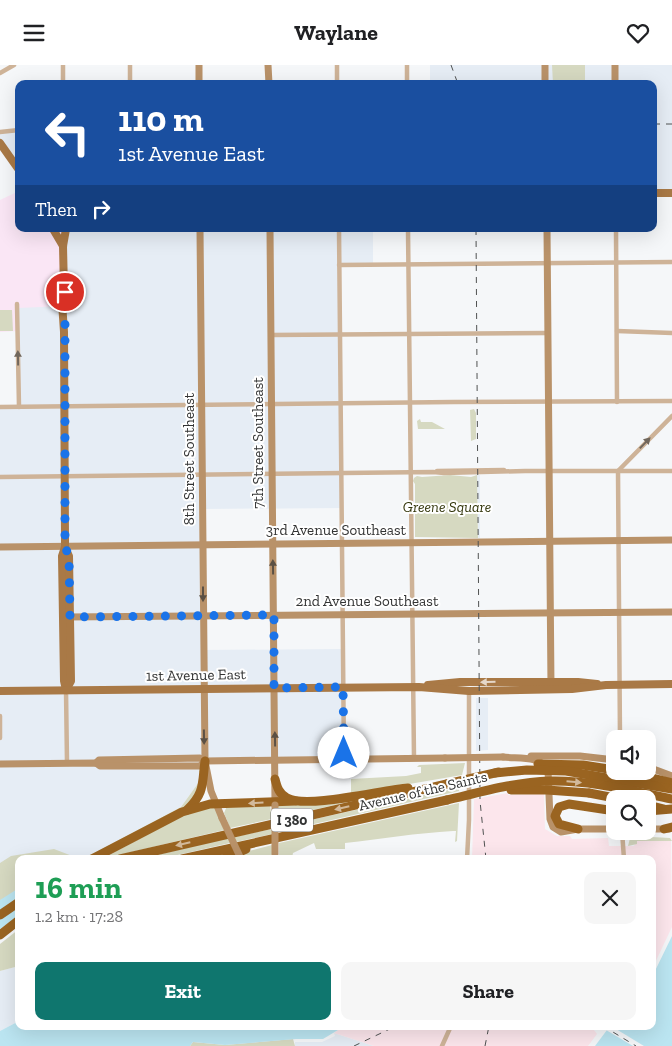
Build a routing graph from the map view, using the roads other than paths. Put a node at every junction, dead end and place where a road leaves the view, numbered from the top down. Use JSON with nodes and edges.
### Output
{"nodes":[{"id":1,"x":14,"y":65,"type":"edge"},
{"id":2,"x":62,"y":65,"type":"edge"},
{"id":3,"x":130,"y":65,"type":"edge"},
{"id":4,"x":199,"y":65,"type":"edge"},
{"id":5,"x":268,"y":65,"type":"edge"},
{"id":6,"x":338,"y":65,"type":"edge"},
{"id":7,"x":407,"y":65,"type":"edge"},
{"id":8,"x":545,"y":65,"type":"edge"},
{"id":9,"x":615,"y":65,"type":"edge"},
{"id":10,"x":0,"y":73,"type":"edge"},
{"id":11,"x":63,"y":80,"type":"edge"},
{"id":12,"x":130,"y":80,"type":"edge"},
{"id":13,"x":199,"y":80,"type":"edge"},
{"id":14,"x":269,"y":80,"type":"edge"},
{"id":15,"x":338,"y":80,"type":"edge"},
{"id":16,"x":407,"y":80,"type":"edge"},
{"id":17,"x":545,"y":80,"type":"edge"},
{"id":18,"x":615,"y":80,"type":"edge"},
{"id":19,"x":15,"y":130,"type":"edge"},
{"id":20,"x":0,"y":132,"type":"edge"},
{"id":21,"x":0,"y":136,"type":"edge"},
{"id":22,"x":0,"y":143,"type":"edge"},
{"id":23,"x":15,"y":157,"type":"edge"},
{"id":24,"x":15,"y":164,"type":"edge"},
{"id":25,"x":657,"y":193,"type":"edge"},
{"id":26,"x":672,"y":193,"type":"edge"},
{"id":27,"x":55,"y":232,"type":"edge"},
{"id":28,"x":62,"y":232,"type":"edge"},
{"id":29,"x":66,"y":232,"type":"edge"},
{"id":30,"x":200,"y":232,"type":"edge"},
{"id":31,"x":270,"y":232,"type":"edge"},
{"id":32,"x":339,"y":232,"type":"edge"},
{"id":33,"x":408,"y":232,"type":"edge"},
{"id":34,"x":547,"y":232,"type":"edge"},
{"id":35,"x":616,"y":232,"type":"edge"},
{"id":36,"x":64,"y":244,"type":"junction"},
{"id":37,"x":616,"y":261,"type":"junction"},
{"id":38,"x":672,"y":262,"type":"edge"},
{"id":39,"x":547,"y":263,"type":"junction"},
{"id":40,"x":409,"y":264,"type":"junction"},
{"id":41,"x":339,"y":265,"type":"junction"},
{"id":42,"x":17,"y":304,"type":"dead end"},
{"id":43,"x":617,"y":331,"type":"junction"},
{"id":44,"x":548,"y":333,"type":"junction"},
{"id":45,"x":672,"y":333,"type":"edge"},
{"id":46,"x":340,"y":334,"type":"junction"},
{"id":47,"x":409,"y":334,"type":"junction"},
{"id":48,"x":271,"y":335,"type":"junction"},
{"id":49,"x":672,"y":401,"type":"edge"},
{"id":50,"x":617,"y":402,"type":"junction"},
{"id":51,"x":410,"y":403,"type":"junction"},
{"id":52,"x":548,"y":403,"type":"junction"},
{"id":53,"x":272,"y":404,"type":"junction"},
{"id":54,"x":340,"y":404,"type":"junction"},
{"id":55,"x":202,"y":405,"type":"junction"},
{"id":56,"x":64,"y":406,"type":"junction"},
{"id":57,"x":0,"y":407,"type":"edge"},
{"id":58,"x":19,"y":407,"type":"junction"},
{"id":59,"x":672,"y":416,"type":"edge"},
{"id":60,"x":549,"y":471,"type":"junction"},
{"id":61,"x":618,"y":471,"type":"junction"},
{"id":62,"x":672,"y":471,"type":"edge"},
{"id":63,"x":410,"y":472,"type":"junction"},
{"id":64,"x":272,"y":473,"type":"junction"},
{"id":65,"x":341,"y":473,"type":"junction"},
{"id":66,"x":203,"y":474,"type":"junction"},
{"id":67,"x":65,"y":476,"type":"junction"},
{"id":68,"x":0,"y":477,"type":"edge"},
{"id":69,"x":619,"y":541,"type":"junction"},
{"id":70,"x":672,"y":541,"type":"edge"},
{"id":71,"x":549,"y":542,"type":"junction"},
{"id":72,"x":411,"y":543,"type":"junction"},
{"id":73,"x":273,"y":544,"type":"junction"},
{"id":74,"x":342,"y":544,"type":"junction"},
{"id":75,"x":202,"y":545,"type":"junction"},
{"id":76,"x":0,"y":547,"type":"edge"},
{"id":77,"x":65,"y":547,"type":"junction"},
{"id":78,"x":672,"y":611,"type":"edge"},
{"id":79,"x":618,"y":612,"type":"junction"},
{"id":80,"x":550,"y":613,"type":"junction"},
{"id":81,"x":412,"y":614,"type":"junction"},
{"id":82,"x":274,"y":615,"type":"junction"},
{"id":83,"x":343,"y":615,"type":"junction"},
{"id":84,"x":203,"y":616,"type":"junction"},
{"id":85,"x":66,"y":617,"type":"junction"},
{"id":86,"x":672,"y":684,"type":"edge"},
{"id":87,"x":551,"y":685,"type":"junction"},
{"id":88,"x":620,"y":685,"type":"junction"},
{"id":89,"x":343,"y":687,"type":"junction"},
{"id":90,"x":412,"y":687,"type":"junction"},
{"id":91,"x":422,"y":687,"type":"junction"},
{"id":92,"x":204,"y":688,"type":"junction"},
{"id":93,"x":274,"y":688,"type":"junction"},
{"id":94,"x":66,"y":690,"type":"junction"},
{"id":95,"x":0,"y":691,"type":"edge"},
{"id":96,"x":469,"y":691,"type":"junction"},
{"id":97,"x":0,"y":716,"type":"edge"},
{"id":98,"x":620,"y":730,"type":"edge"},
{"id":99,"x":0,"y":738,"type":"edge"},
{"id":100,"x":556,"y":756,"type":"junction"},
{"id":101,"x":503,"y":757,"type":"junction"},
{"id":102,"x":414,"y":758,"type":"junction"},
{"id":103,"x":344,"y":759,"type":"junction"},
{"id":104,"x":606,"y":759,"type":"edge"},
{"id":105,"x":275,"y":760,"type":"junction"},
{"id":106,"x":204,"y":761,"type":"junction"},
{"id":107,"x":67,"y":763,"type":"junction"},
{"id":108,"x":0,"y":764,"type":"edge"},
{"id":109,"x":606,"y":768,"type":"edge"},
{"id":110,"x":495,"y":773,"type":"junction"},
{"id":111,"x":656,"y":773,"type":"edge"},
{"id":112,"x":656,"y":776,"type":"edge"},
{"id":113,"x":672,"y":776,"type":"edge"},
{"id":114,"x":275,"y":779,"type":"junction"},
{"id":115,"x":672,"y":783,"type":"edge"},
{"id":116,"x":444,"y":785,"type":"junction"},
{"id":117,"x":552,"y":787,"type":"junction"},
{"id":118,"x":490,"y":789,"type":"junction"},
{"id":119,"x":672,"y":789,"type":"edge"},
{"id":120,"x":606,"y":797,"type":"edge"},
{"id":121,"x":672,"y":799,"type":"edge"},
{"id":122,"x":296,"y":801,"type":"junction"},
{"id":123,"x":216,"y":804,"type":"junction"},
{"id":124,"x":274,"y":804,"type":"junction"},
{"id":125,"x":569,"y":804,"type":"junction"},
{"id":126,"x":550,"y":806,"type":"junction"},
{"id":127,"x":656,"y":806,"type":"edge"},
{"id":128,"x":672,"y":809,"type":"edge"},
{"id":129,"x":606,"y":810,"type":"edge"},
{"id":130,"x":656,"y":810,"type":"edge"},
{"id":131,"x":182,"y":813,"type":"junction"},
{"id":132,"x":669,"y":828,"type":"edge"},
{"id":133,"x":578,"y":829,"type":"junction"},
{"id":134,"x":606,"y":829,"type":"edge"},
{"id":135,"x":656,"y":829,"type":"edge"},
{"id":136,"x":299,"y":832,"type":"junction"},
{"id":137,"x":623,"y":840,"type":"edge"},
{"id":138,"x":100,"y":855,"type":"edge"},
{"id":139,"x":135,"y":855,"type":"edge"},
{"id":140,"x":199,"y":855,"type":"edge"},
{"id":141,"x":231,"y":855,"type":"edge"},
{"id":142,"x":239,"y":855,"type":"edge"},
{"id":143,"x":275,"y":855,"type":"edge"},
{"id":144,"x":467,"y":855,"type":"edge"},
{"id":145,"x":624,"y":855,"type":"edge"},
{"id":146,"x":15,"y":905,"type":"edge"},
{"id":147,"x":0,"y":915,"type":"edge"},
{"id":148,"x":15,"y":924,"type":"edge"},
{"id":149,"x":0,"y":935,"type":"edge"},
{"id":150,"x":449,"y":1030,"type":"edge"},
{"id":151,"x":442,"y":1046,"type":"edge"}],
"edges":[{"from":1,"to":10,"type":"street"},
{"from":2,"to":11,"type":"street"},
{"from":3,"to":12,"type":"street"},
{"from":4,"to":13,"type":"main road"},
{"from":5,"to":14,"type":"main road"},
{"from":6,"to":15,"type":"street"},
{"from":7,"to":16,"type":"street"},
{"from":8,"to":17,"type":"main road"},
{"from":9,"to":18,"type":"main road"},
{"from":19,"to":20,"type":"street"},
{"from":21,"to":23,"type":"main road"},
{"from":22,"to":24,"type":"main road"},
{"from":25,"to":26,"type":"main road"},
{"from":27,"to":36,"type":"main road"},
{"from":28,"to":36,"type":"main road"},
{"from":29,"to":36,"type":"main road"},
{"from":30,"to":55,"type":"main road","name":"8th Street Southeast"},
{"from":31,"to":48,"type":"main road","name":"7th Street Southeast"},
{"from":32,"to":41,"type":"street"},
{"from":33,"to":40,"type":"street"},
{"from":34,"to":39,"type":"main road"},
{"from":35,"to":37,"type":"street"},
{"from":36,"to":56,"type":"main road"},
{"from":37,"to":38,"type":"street"},
{"from":37,"to":39,"type":"street"},
{"from":37,"to":43,"type":"street"},
{"from":39,"to":40,"type":"street"},
{"from":39,"to":44,"type":"main road"},
{"from":40,"to":41,"type":"street"},
{"from":40,"to":47,"type":"street"},
{"from":41,"to":46,"type":"street"},
{"from":58,"to":42,"type":"street","one_way":true},
{"from":43,"to":45,"type":"street"},
{"from":43,"to":50,"type":"street"},
{"from":44,"to":47,"type":"street"},
{"from":44,"to":52,"type":"main road"},
{"from":46,"to":47,"type":"street"},
{"from":46,"to":48,"type":"street"},
{"from":46,"to":54,"type":"street"},
{"from":47,"to":51,"type":"street"},
{"from":48,"to":53,"type":"main road","name":"7th Street Southeast"},
{"from":49,"to":50,"type":"street"},
{"from":50,"to":52,"type":"street"},
{"from":51,"to":52,"type":"street"},
{"from":51,"to":54,"type":"street"},
{"from":51,"to":63,"type":"street"},
{"from":52,"to":60,"type":"main road"},
{"from":53,"to":54,"type":"street"},
{"from":53,"to":55,"type":"street"},
{"from":53,"to":64,"type":"main road","name":"7th Street Southeast"},
{"from":54,"to":65,"type":"street"},
{"from":55,"to":56,"type":"street"},
{"from":55,"to":66,"type":"main road","name":"8th Street Southeast"},
{"from":56,"to":58,"type":"street"},
{"from":56,"to":67,"type":"main road"},
{"from":57,"to":58,"type":"street"},
{"from":61,"to":59,"type":"street","one_way":true},
{"from":60,"to":61,"type":"street"},
{"from":60,"to":63,"type":"street"},
{"from":60,"to":71,"type":"main road"},
{"from":61,"to":62,"type":"street"},
{"from":61,"to":69,"type":"street"},
{"from":63,"to":65,"type":"street"},
{"from":63,"to":72,"type":"street"},
{"from":64,"to":65,"type":"street"},
{"from":64,"to":66,"type":"street"},
{"from":64,"to":73,"type":"main road","name":"7th Street Southeast"},
{"from":65,"to":74,"type":"street"},
{"from":66,"to":67,"type":"street"},
{"from":66,"to":75,"type":"main road","name":"8th Street Southeast"},
{"from":67,"to":68,"type":"street"},
{"from":67,"to":77,"type":"main road"},
{"from":69,"to":70,"type":"main road","name":"3rd Avenue Southeast"},
{"from":69,"to":71,"type":"main road","name":"3rd Avenue Southeast"},
{"from":69,"to":79,"type":"street"},
{"from":71,"to":72,"type":"main road","name":"3rd Avenue Southeast"},
{"from":71,"to":80,"type":"main road"},
{"from":72,"to":74,"type":"main road","name":"3rd Avenue Southeast"},
{"from":72,"to":81,"type":"street"},
{"from":73,"to":74,"type":"main road","name":"3rd Avenue Southeast"},
{"from":73,"to":75,"type":"main road","name":"3rd Avenue Southeast"},
{"from":82,"to":73,"type":"main road","name":"7th Street Southeast","one_way":true},
{"from":74,"to":83,"type":"street"},
{"from":75,"to":77,"type":"main road","name":"3rd Avenue Southeast"},
{"from":75,"to":84,"type":"main road","name":"8th Street Southeast","one_way":true},
{"from":76,"to":77,"type":"main road","name":"3rd Avenue Southeast"},
{"from":77,"to":85,"type":"main road"},
{"from":78,"to":79,"type":"main road","name":"2nd Avenue Southeast"},
{"from":79,"to":80,"type":"main road","name":"2nd Avenue Southeast"},
{"from":79,"to":88,"type":"street"},
{"from":80,"to":81,"type":"main road","name":"2nd Avenue Southeast"},
{"from":80,"to":87,"type":"main road"},
{"from":81,"to":83,"type":"main road","name":"2nd Avenue Southeast"},
{"from":81,"to":90,"type":"street"},
{"from":82,"to":83,"type":"main road","name":"2nd Avenue Southeast"},
{"from":82,"to":84,"type":"main road","name":"2nd Avenue Southeast"},
{"from":82,"to":93,"type":"main road","name":"7th Street Southeast"},
{"from":83,"to":89,"type":"street"},
{"from":84,"to":85,"type":"main road","name":"2nd Avenue Southeast"},
{"from":84,"to":92,"type":"main road","name":"8th Street Southeast"},
{"from":85,"to":94,"type":"main road"},
{"from":86,"to":88,"type":"main road","name":"1st Avenue East"},
{"from":87,"to":88,"type":"main road","name":"1st Avenue East"},
{"from":87,"to":91,"type":"main road","name":"1st Avenue East","one_way":true},
{"from":87,"to":96,"type":"main road","name":"1st Avenue East"},
{"from":88,"to":98,"type":"street"},
{"from":89,"to":90,"type":"main road","name":"1st Avenue East"},
{"from":89,"to":93,"type":"main road","name":"1st Avenue East"},
{"from":89,"to":103,"type":"street"},
{"from":90,"to":91,"type":"main road","name":"1st Avenue East"},
{"from":90,"to":102,"type":"street"},
{"from":91,"to":96,"type":"main road","name":"1st Avenue East"},
{"from":92,"to":93,"type":"main road","name":"1st Avenue East"},
{"from":92,"to":94,"type":"main road","name":"1st Avenue East"},
{"from":92,"to":106,"type":"main road","name":"8th Street Southeast","one_way":true},
{"from":105,"to":93,"type":"main road","name":"7th Street Southeast","one_way":true},
{"from":94,"to":95,"type":"main road","name":"1st Avenue East"},
{"from":94,"to":107,"type":"street"},
{"from":96,"to":144,"type":"street"},
{"from":97,"to":99,"type":"street"},
{"from":100,"to":101,"type":"main road"},
{"from":100,"to":104,"type":"main road"},
{"from":100,"to":117,"type":"main road"},
{"from":101,"to":102,"type":"main road","bridge":true},
{"from":101,"to":126,"type":"main road"},
{"from":102,"to":103,"type":"main road"},
{"from":103,"to":105,"type":"main road"},
{"from":105,"to":106,"type":"main road"},
{"from":105,"to":114,"type":"main road","name":"7th Street Southeast"},
{"from":106,"to":107,"type":"main road"},
{"from":106,"to":123,"type":"main road","name":"8th Street Southeast"},
{"from":106,"to":131,"type":"highway"},
{"from":107,"to":108,"type":"main road"},
{"from":109,"to":110,"type":"highway","bridge":true},
{"from":110,"to":116,"type":"highway","number":"I 380","bridge":true},
{"from":110,"to":119,"type":"highway","name":"Avenue of the Saints","number":"I 380","bridge":true},
{"from":111,"to":113,"type":"main road"},
{"from":112,"to":115,"type":"highway"},
{"from":114,"to":122,"type":"highway"},
{"from":114,"to":124,"type":"main road","name":"7th Street Southeast"},
{"from":116,"to":122,"type":"highway"},
{"from":116,"to":139,"type":"highway","name":"Avenue of the Saints","number":"I 380","one_way":true},
{"from":117,"to":125,"type":"highway"},
{"from":117,"to":126,"type":"main road"},
{"from":118,"to":120,"type":"highway","bridge":true},
{"from":118,"to":121,"type":"highway","name":"Avenue of the Saints","number":"I 380","one_way":true,"bridge":true},
{"from":118,"to":136,"type":"highway","name":"Avenue of the Saints","number":"I 380","bridge":true},
{"from":122,"to":124,"type":"highway"},
{"from":124,"to":123,"type":"highway","one_way":true},
{"from":123,"to":131,"type":"highway"},
{"from":123,"to":142,"type":"main road","name":"8th Street Southeast","bridge":true},
{"from":124,"to":143,"type":"main road","name":"7th Street Southeast","bridge":true},
{"from":125,"to":129,"type":"highway"},
{"from":125,"to":133,"type":"highway"},
{"from":126,"to":133,"type":"main road"},
{"from":127,"to":128,"type":"highway"},
{"from":128,"to":130,"type":"highway","bridge":true},
{"from":131,"to":138,"type":"highway"},
{"from":132,"to":135,"type":"main road"},
{"from":133,"to":134,"type":"main road"},
{"from":136,"to":140,"type":"highway","name":"Avenue of the Saints","number":"I 380"},
{"from":136,"to":141,"type":"highway"},
{"from":137,"to":145,"type":"street"},
{"from":146,"to":147,"type":"highway"},
{"from":148,"to":149,"type":"highway"},
{"from":150,"to":151,"type":"street"}]}
